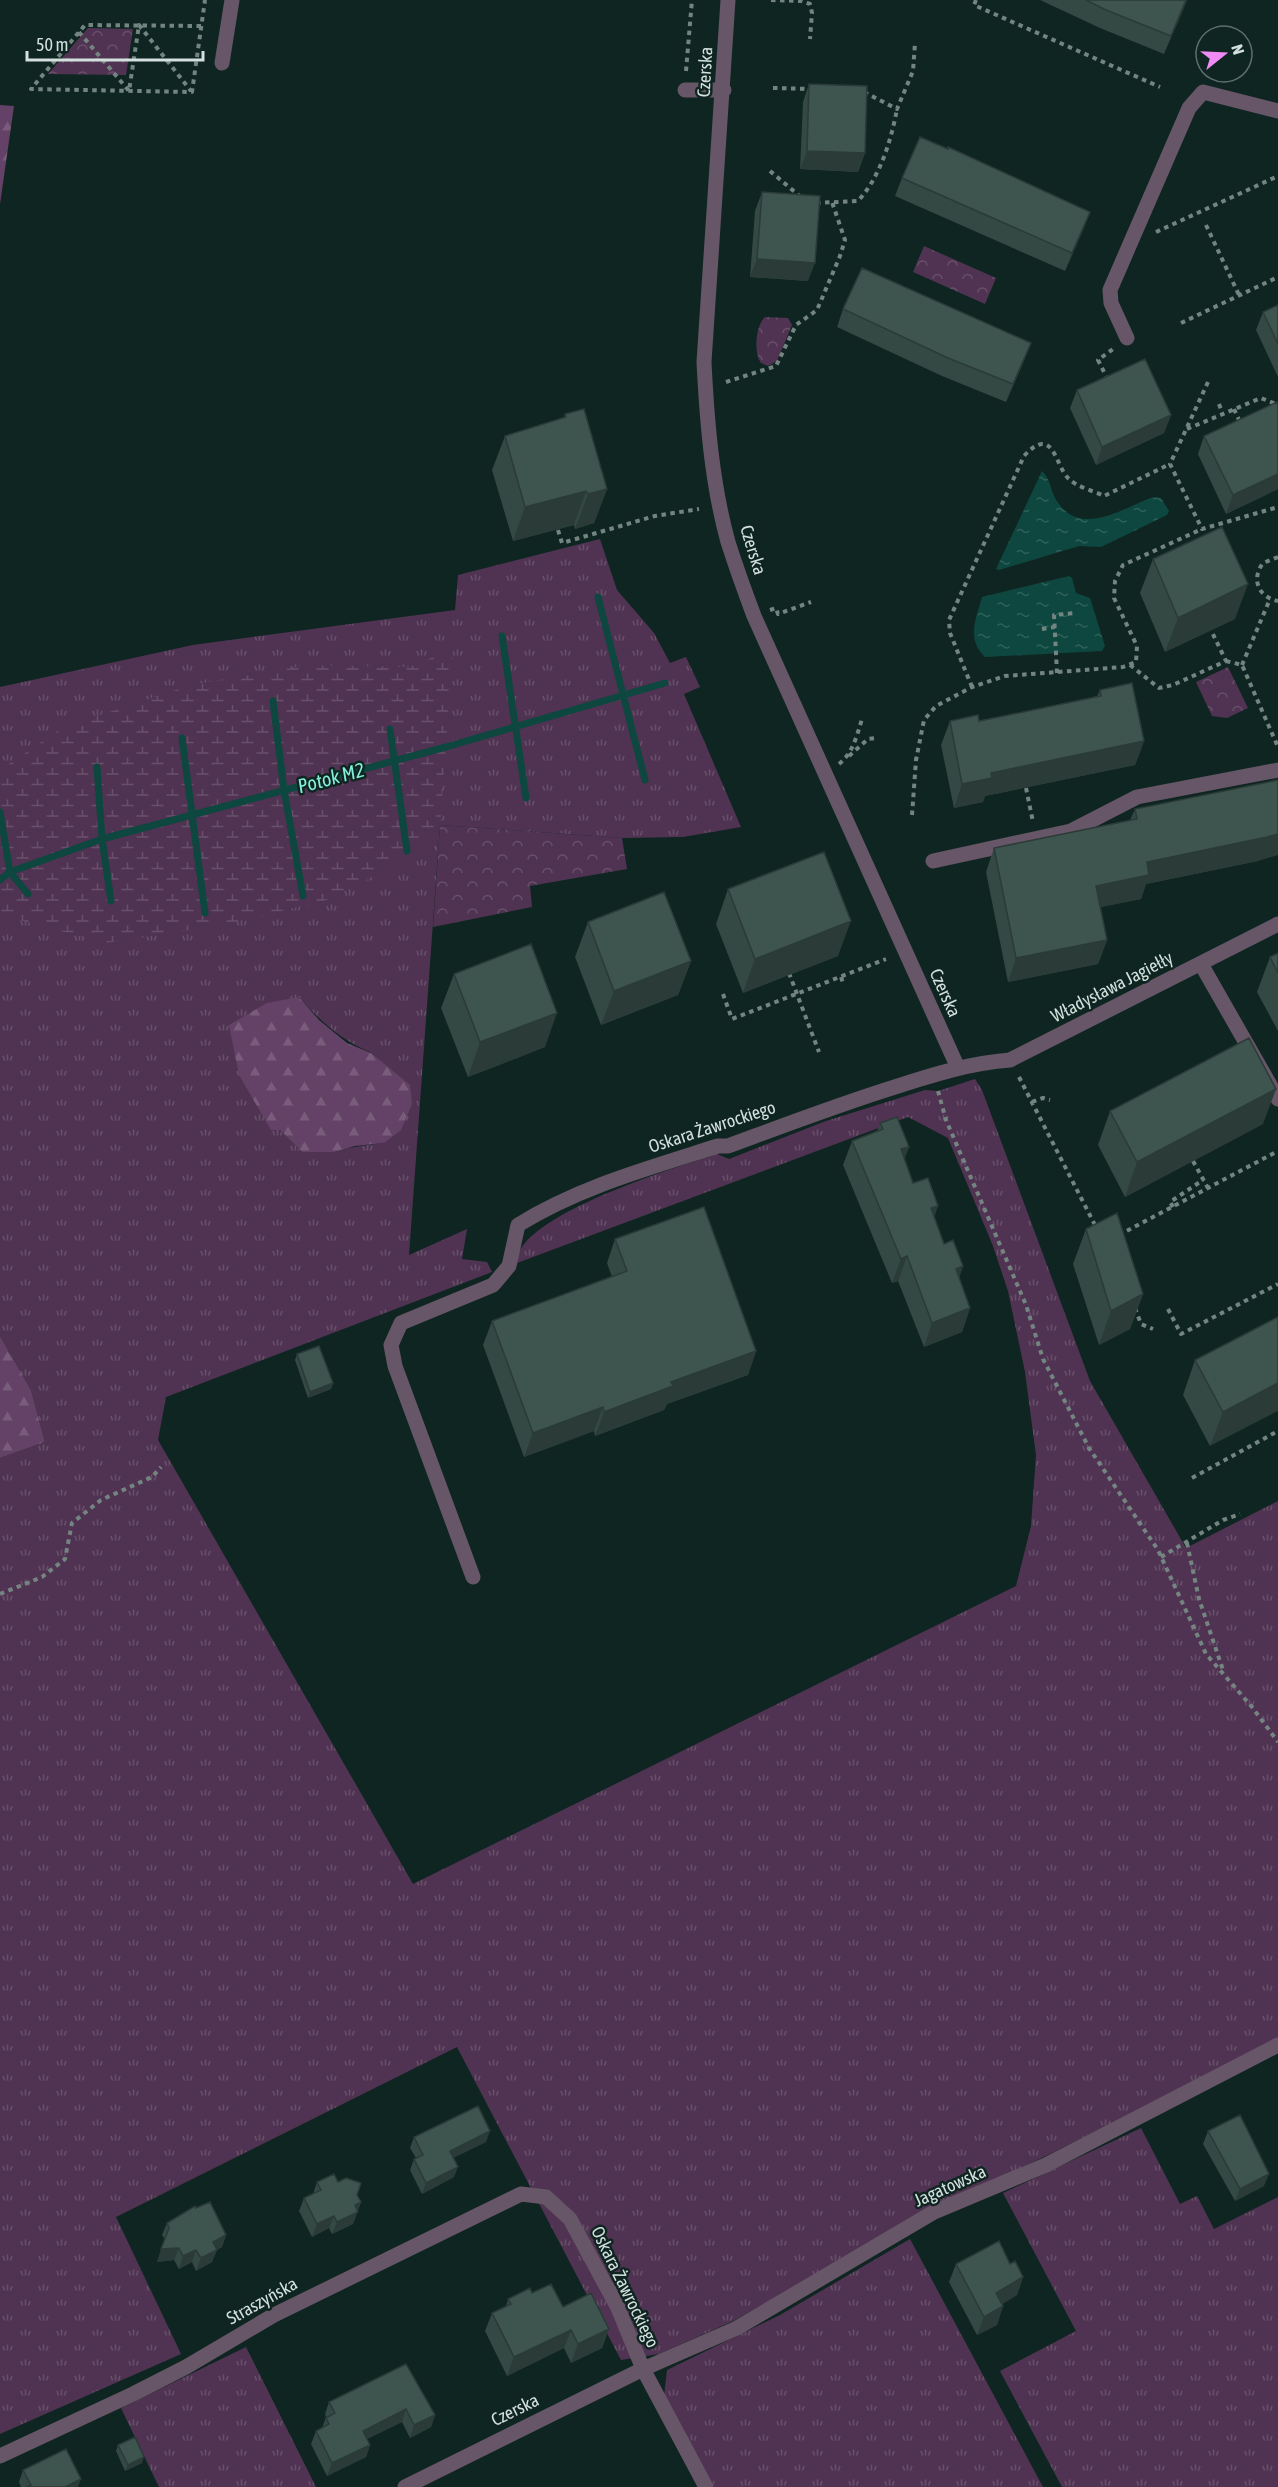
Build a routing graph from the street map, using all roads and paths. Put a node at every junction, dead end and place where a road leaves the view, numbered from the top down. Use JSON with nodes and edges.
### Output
{"nodes":[{"id":1,"x":205,"y":0,"type":"edge"},
{"id":2,"x":232,"y":0,"type":"edge"},
{"id":3,"x":692,"y":0,"type":"edge"},
{"id":4,"x":728,"y":0,"type":"edge"},
{"id":5,"x":771,"y":0,"type":"edge"},
{"id":6,"x":976,"y":0,"type":"edge"},
{"id":7,"x":139,"y":25,"type":"junction"},
{"id":8,"x":201,"y":26,"type":"junction"},
{"id":9,"x":79,"y":32,"type":"junction"},
{"id":10,"x":810,"y":39,"type":"dead end"},
{"id":11,"x":915,"y":43,"type":"dead end"},
{"id":12,"x":222,"y":63,"type":"dead end"},
{"id":13,"x":1160,"y":87,"type":"dead end"},
{"id":14,"x":773,"y":88,"type":"dead end"},
{"id":15,"x":817,"y":89,"type":"edge"},
{"id":16,"x":685,"y":90,"type":"joint"},
{"id":17,"x":724,"y":90,"type":"junction"},
{"id":18,"x":129,"y":91,"type":"junction"},
{"id":19,"x":858,"y":91,"type":"edge"},
{"id":20,"x":192,"y":92,"type":"junction"},
{"id":21,"x":897,"y":109,"type":"junction"},
{"id":22,"x":1278,"y":111,"type":"edge"},
{"id":23,"x":770,"y":171,"type":"dead end"},
{"id":24,"x":1278,"y":176,"type":"edge"},
{"id":25,"x":832,"y":202,"type":"junction"},
{"id":26,"x":1206,"y":225,"type":"dead end"},
{"id":27,"x":1150,"y":235,"type":"dead end"},
{"id":28,"x":1278,"y":277,"type":"edge"},
{"id":29,"x":1239,"y":295,"type":"junction"},
{"id":30,"x":1181,"y":323,"type":"dead end"},
{"id":31,"x":1127,"y":338,"type":"joint"},
{"id":32,"x":726,"y":382,"type":"dead end"},
{"id":33,"x":1208,"y":382,"type":"dead end"},
{"id":34,"x":1112,"y":389,"type":"edge"},
{"id":35,"x":1219,"y":404,"type":"dead end"},
{"id":36,"x":1278,"y":405,"type":"edge"},
{"id":37,"x":1234,"y":409,"type":"junction"},
{"id":38,"x":1222,"y":412,"type":"junction"},
{"id":39,"x":1242,"y":426,"type":"edge"},
{"id":40,"x":1186,"y":429,"type":"junction"},
{"id":41,"x":1170,"y":464,"type":"junction"},
{"id":42,"x":1278,"y":507,"type":"edge"},
{"id":43,"x":699,"y":508,"type":"dead end"},
{"id":44,"x":1202,"y":529,"type":"junction"},
{"id":45,"x":558,"y":530,"type":"edge"},
{"id":46,"x":1278,"y":557,"type":"edge"},
{"id":47,"x":1270,"y":600,"type":"junction"},
{"id":48,"x":1278,"y":601,"type":"edge"},
{"id":49,"x":811,"y":602,"type":"dead end"},
{"id":50,"x":776,"y":608,"type":"dead end"},
{"id":51,"x":1076,"y":613,"type":"dead end"},
{"id":52,"x":1206,"y":620,"type":"edge"},
{"id":53,"x":1055,"y":627,"type":"junction"},
{"id":54,"x":1042,"y":629,"type":"dead end"},
{"id":55,"x":1226,"y":661,"type":"junction"},
{"id":56,"x":1242,"y":664,"type":"junction"},
{"id":57,"x":1129,"y":665,"type":"junction"},
{"id":58,"x":1058,"y":672,"type":"junction"},
{"id":59,"x":972,"y":687,"type":"junction"},
{"id":60,"x":877,"y":738,"type":"dead end"},
{"id":61,"x":1278,"y":747,"type":"edge"},
{"id":62,"x":847,"y":758,"type":"dead end"},
{"id":63,"x":1278,"y":770,"type":"edge"},
{"id":64,"x":1026,"y":788,"type":"edge"},
{"id":65,"x":912,"y":815,"type":"dead end"},
{"id":66,"x":1036,"y":837,"type":"junction"},
{"id":67,"x":933,"y":861,"type":"dead end"},
{"id":68,"x":1278,"y":924,"type":"edge"},
{"id":69,"x":886,"y":959,"type":"dead end"},
{"id":70,"x":1201,"y":964,"type":"junction"},
{"id":71,"x":788,"y":969,"type":"edge"},
{"id":72,"x":841,"y":977,"type":"junction"},
{"id":73,"x":843,"y":983,"type":"dead end"},
{"id":74,"x":723,"y":994,"type":"dead end"},
{"id":75,"x":797,"y":994,"type":"junction"},
{"id":76,"x":819,"y":1052,"type":"dead end"},
{"id":77,"x":958,"y":1068,"type":"junction"},
{"id":78,"x":932,"y":1076,"type":"junction"},
{"id":79,"x":1019,"y":1078,"type":"dead end"},
{"id":80,"x":1278,"y":1099,"type":"edge"},
{"id":81,"x":1050,"y":1100,"type":"dead end"},
{"id":82,"x":1032,"y":1102,"type":"junction"},
{"id":83,"x":1278,"y":1151,"type":"edge"},
{"id":84,"x":1193,"y":1161,"type":"edge"},
{"id":85,"x":1203,"y":1180,"type":"junction"},
{"id":86,"x":1208,"y":1188,"type":"junction"},
{"id":87,"x":1173,"y":1207,"type":"junction"},
{"id":88,"x":1099,"y":1233,"type":"edge"},
{"id":89,"x":1109,"y":1240,"type":"edge"},
{"id":90,"x":1278,"y":1284,"type":"edge"},
{"id":91,"x":1133,"y":1302,"type":"edge"},
{"id":92,"x":1168,"y":1309,"type":"dead end"},
{"id":93,"x":1153,"y":1329,"type":"dead end"},
{"id":94,"x":1278,"y":1431,"type":"edge"},
{"id":95,"x":161,"y":1467,"type":"dead end"},
{"id":96,"x":1192,"y":1478,"type":"dead end"},
{"id":97,"x":1240,"y":1514,"type":"dead end"},
{"id":98,"x":1187,"y":1543,"type":"junction"},
{"id":99,"x":1161,"y":1557,"type":"junction"},
{"id":100,"x":473,"y":1576,"type":"dead end"},
{"id":101,"x":0,"y":1594,"type":"edge"},
{"id":102,"x":1224,"y":1673,"type":"junction"},
{"id":103,"x":1278,"y":1742,"type":"edge"},
{"id":104,"x":1278,"y":2045,"type":"edge"},
{"id":105,"x":546,"y":2197,"type":"joint"},
{"id":106,"x":643,"y":2369,"type":"junction"},
{"id":107,"x":0,"y":2456,"type":"edge"},
{"id":108,"x":405,"y":2487,"type":"edge"},
{"id":109,"x":706,"y":2487,"type":"edge"}],
"edges":[{"from":1,"to":8,"type":"path"},
{"from":2,"to":12,"type":"street"},
{"from":3,"to":16,"type":"path"},
{"from":4,"to":17,"type":"street","name":"Czerska"},
{"from":5,"to":10,"type":"path"},
{"from":6,"to":13,"type":"path"},
{"from":7,"to":8,"type":"path"},
{"from":7,"to":9,"type":"path"},
{"from":7,"to":18,"type":"path"},
{"from":7,"to":20,"type":"path"},
{"from":8,"to":20,"type":"path"},
{"from":9,"to":18,"type":"path"},
{"from":9,"to":18,"type":"path"},
{"from":11,"to":21,"type":"path"},
{"from":14,"to":15,"type":"path"},
{"from":16,"to":17,"type":"street"},
{"from":17,"to":77,"type":"street","name":"Czerska"},
{"from":18,"to":20,"type":"path"},
{"from":19,"to":21,"type":"path"},
{"from":21,"to":25,"type":"path"},
{"from":22,"to":31,"type":"street"},
{"from":23,"to":25,"type":"path"},
{"from":24,"to":27,"type":"path"},
{"from":25,"to":32,"type":"path"},
{"from":26,"to":29,"type":"path"},
{"from":28,"to":29,"type":"path"},
{"from":29,"to":30,"type":"path"},
{"from":31,"to":34,"type":"path"},
{"from":33,"to":40,"type":"path"},
{"from":35,"to":38,"type":"path"},
{"from":36,"to":37,"type":"path"},
{"from":37,"to":38,"type":"path"},
{"from":37,"to":39,"type":"path"},
{"from":38,"to":40,"type":"path"},
{"from":40,"to":41,"type":"path"},
{"from":41,"to":44,"type":"path"},
{"from":41,"to":59,"type":"path"},
{"from":42,"to":44,"type":"path"},
{"from":43,"to":45,"type":"path"},
{"from":44,"to":57,"type":"path"},
{"from":46,"to":47,"type":"path"},
{"from":47,"to":48,"type":"path"},
{"from":47,"to":56,"type":"path"},
{"from":49,"to":50,"type":"path"},
{"from":51,"to":53,"type":"path"},
{"from":52,"to":55,"type":"path"},
{"from":53,"to":54,"type":"path"},
{"from":53,"to":58,"type":"path"},
{"from":55,"to":56,"type":"path"},
{"from":55,"to":57,"type":"path"},
{"from":56,"to":61,"type":"path"},
{"from":57,"to":58,"type":"path"},
{"from":58,"to":59,"type":"path"},
{"from":59,"to":65,"type":"path"},
{"from":60,"to":62,"type":"path"},
{"from":63,"to":66,"type":"street"},
{"from":64,"to":66,"type":"path"},
{"from":66,"to":67,"type":"street"},
{"from":68,"to":70,"type":"street","name":"Władysława Jagiełły"},
{"from":69,"to":72,"type":"path"},
{"from":70,"to":77,"type":"street","name":"Władysława Jagiełły"},
{"from":70,"to":80,"type":"street"},
{"from":71,"to":75,"type":"path"},
{"from":72,"to":73,"type":"path"},
{"from":72,"to":75,"type":"path"},
{"from":74,"to":75,"type":"path"},
{"from":75,"to":76,"type":"path"},
{"from":77,"to":78,"type":"street","name":"Oskara Żawrockiego"},
{"from":78,"to":99,"type":"path"},
{"from":78,"to":100,"type":"street","name":"Oskara Żawrockiego"},
{"from":79,"to":82,"type":"path"},
{"from":81,"to":82,"type":"path"},
{"from":82,"to":88,"type":"path"},
{"from":83,"to":86,"type":"path"},
{"from":84,"to":85,"type":"path"},
{"from":85,"to":86,"type":"path"},
{"from":85,"to":87,"type":"path"},
{"from":86,"to":87,"type":"path"},
{"from":87,"to":89,"type":"path"},
{"from":90,"to":92,"type":"path"},
{"from":91,"to":93,"type":"path"},
{"from":94,"to":96,"type":"path"},
{"from":95,"to":101,"type":"path"},
{"from":97,"to":98,"type":"path"},
{"from":98,"to":99,"type":"path"},
{"from":98,"to":102,"type":"path"},
{"from":99,"to":102,"type":"path"},
{"from":102,"to":103,"type":"path"},
{"from":104,"to":106,"type":"street","name":"Jagatowska"},
{"from":105,"to":106,"type":"street","name":"Oskara Żawrockiego"},
{"from":105,"to":107,"type":"street","name":"Straszyńska"},
{"from":106,"to":108,"type":"street","name":"Czerska"},
{"from":106,"to":109,"type":"street","name":"Oskara Żawrockiego"}]}
